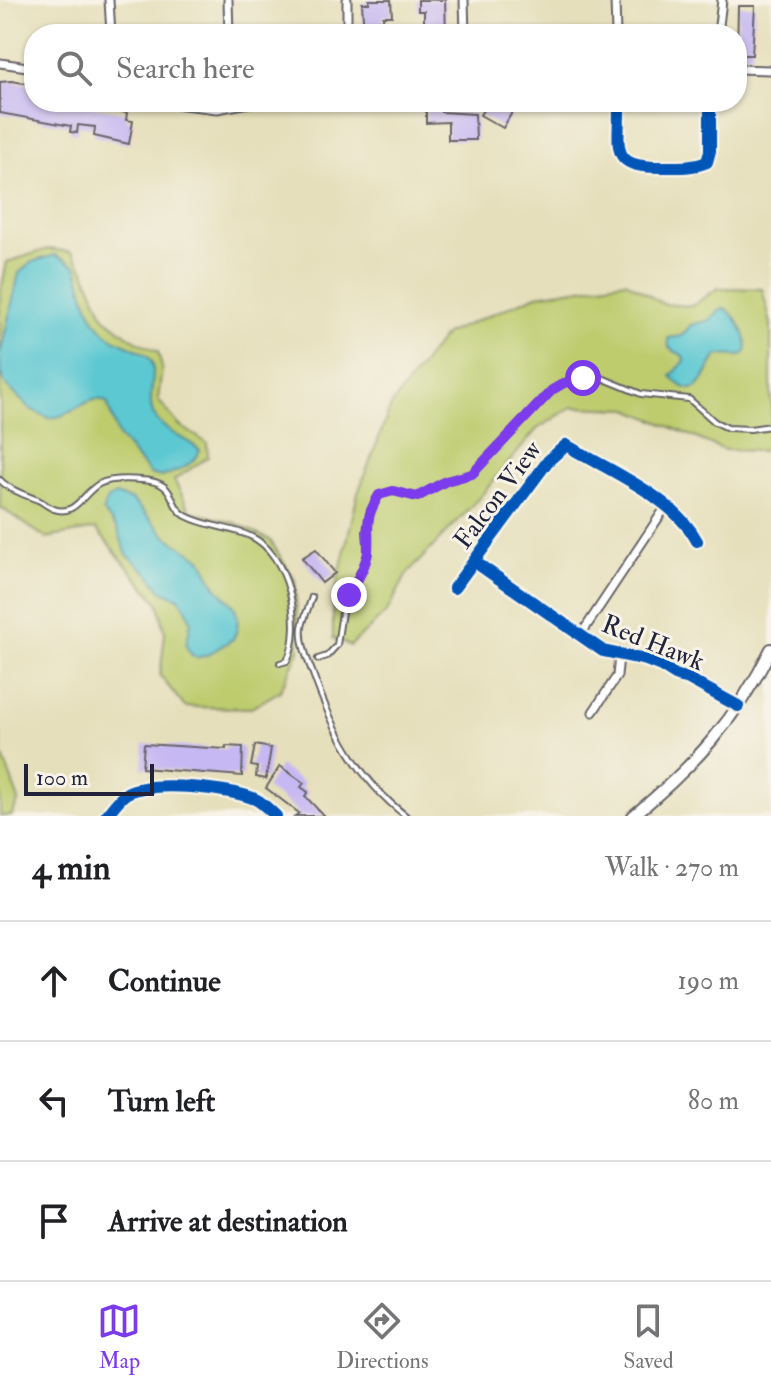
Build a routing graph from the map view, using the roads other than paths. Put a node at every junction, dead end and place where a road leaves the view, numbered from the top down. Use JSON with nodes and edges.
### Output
{"nodes":[{"id":1,"x":109,"y":0,"type":"edge"},
{"id":2,"x":228,"y":0,"type":"edge"},
{"id":3,"x":347,"y":0,"type":"edge"},
{"id":4,"x":464,"y":0,"type":"edge"},
{"id":5,"x":615,"y":0,"type":"edge"},
{"id":6,"x":722,"y":0,"type":"edge"},
{"id":7,"x":110,"y":24,"type":"edge"},
{"id":8,"x":229,"y":24,"type":"edge"},
{"id":9,"x":347,"y":24,"type":"edge"},
{"id":10,"x":465,"y":24,"type":"edge"},
{"id":11,"x":616,"y":24,"type":"edge"},
{"id":12,"x":719,"y":24,"type":"edge"},
{"id":13,"x":0,"y":63,"type":"edge"},
{"id":14,"x":24,"y":67,"type":"edge"},
{"id":15,"x":747,"y":69,"type":"edge"},
{"id":16,"x":771,"y":70,"type":"edge"},
{"id":17,"x":619,"y":112,"type":"edge"},
{"id":18,"x":710,"y":112,"type":"edge"},
{"id":19,"x":771,"y":426,"type":"edge"},
{"id":20,"x":0,"y":480,"type":"edge"},
{"id":21,"x":667,"y":505,"type":"junction"},
{"id":22,"x":697,"y":541,"type":"dead end"},
{"id":23,"x":475,"y":562,"type":"junction"},
{"id":24,"x":454,"y":588,"type":"dead end"},
{"id":25,"x":312,"y":597,"type":"dead end"},
{"id":26,"x":580,"y":636,"type":"junction"},
{"id":27,"x":771,"y":649,"type":"edge"},
{"id":28,"x":619,"y":656,"type":"junction"},
{"id":29,"x":318,"y":659,"type":"dead end"},
{"id":30,"x":280,"y":663,"type":"dead end"},
{"id":31,"x":738,"y":706,"type":"junction"},
{"id":32,"x":593,"y":712,"type":"dead end"},
{"id":33,"x":106,"y":815,"type":"edge"},
{"id":34,"x":276,"y":816,"type":"edge"},
{"id":35,"x":406,"y":816,"type":"edge"},
{"id":36,"x":633,"y":816,"type":"edge"}],
"edges":[{"from":1,"to":7,"type":"street"},
{"from":2,"to":8,"type":"street"},
{"from":3,"to":9,"type":"street"},
{"from":4,"to":10,"type":"street"},
{"from":5,"to":11,"type":"street"},
{"from":6,"to":12,"type":"street"},
{"from":13,"to":14,"type":"street"},
{"from":15,"to":16,"type":"street"},
{"from":17,"to":18,"type":"street"},
{"from":19,"to":29,"type":"lane"},
{"from":20,"to":30,"type":"lane"},
{"from":21,"to":22,"type":"street","name":"Falcon View"},
{"from":21,"to":23,"type":"street","name":"Falcon View"},
{"from":21,"to":26,"type":"street"},
{"from":23,"to":24,"type":"street","name":"Falcon View"},
{"from":23,"to":26,"type":"street","name":"Red Hawk"},
{"from":25,"to":35,"type":"lane"},
{"from":26,"to":28,"type":"street","name":"Red Hawk"},
{"from":27,"to":31,"type":"street"},
{"from":28,"to":31,"type":"street","name":"Red Hawk"},
{"from":28,"to":32,"type":"street"},
{"from":31,"to":36,"type":"street"},
{"from":33,"to":34,"type":"street"}]}
